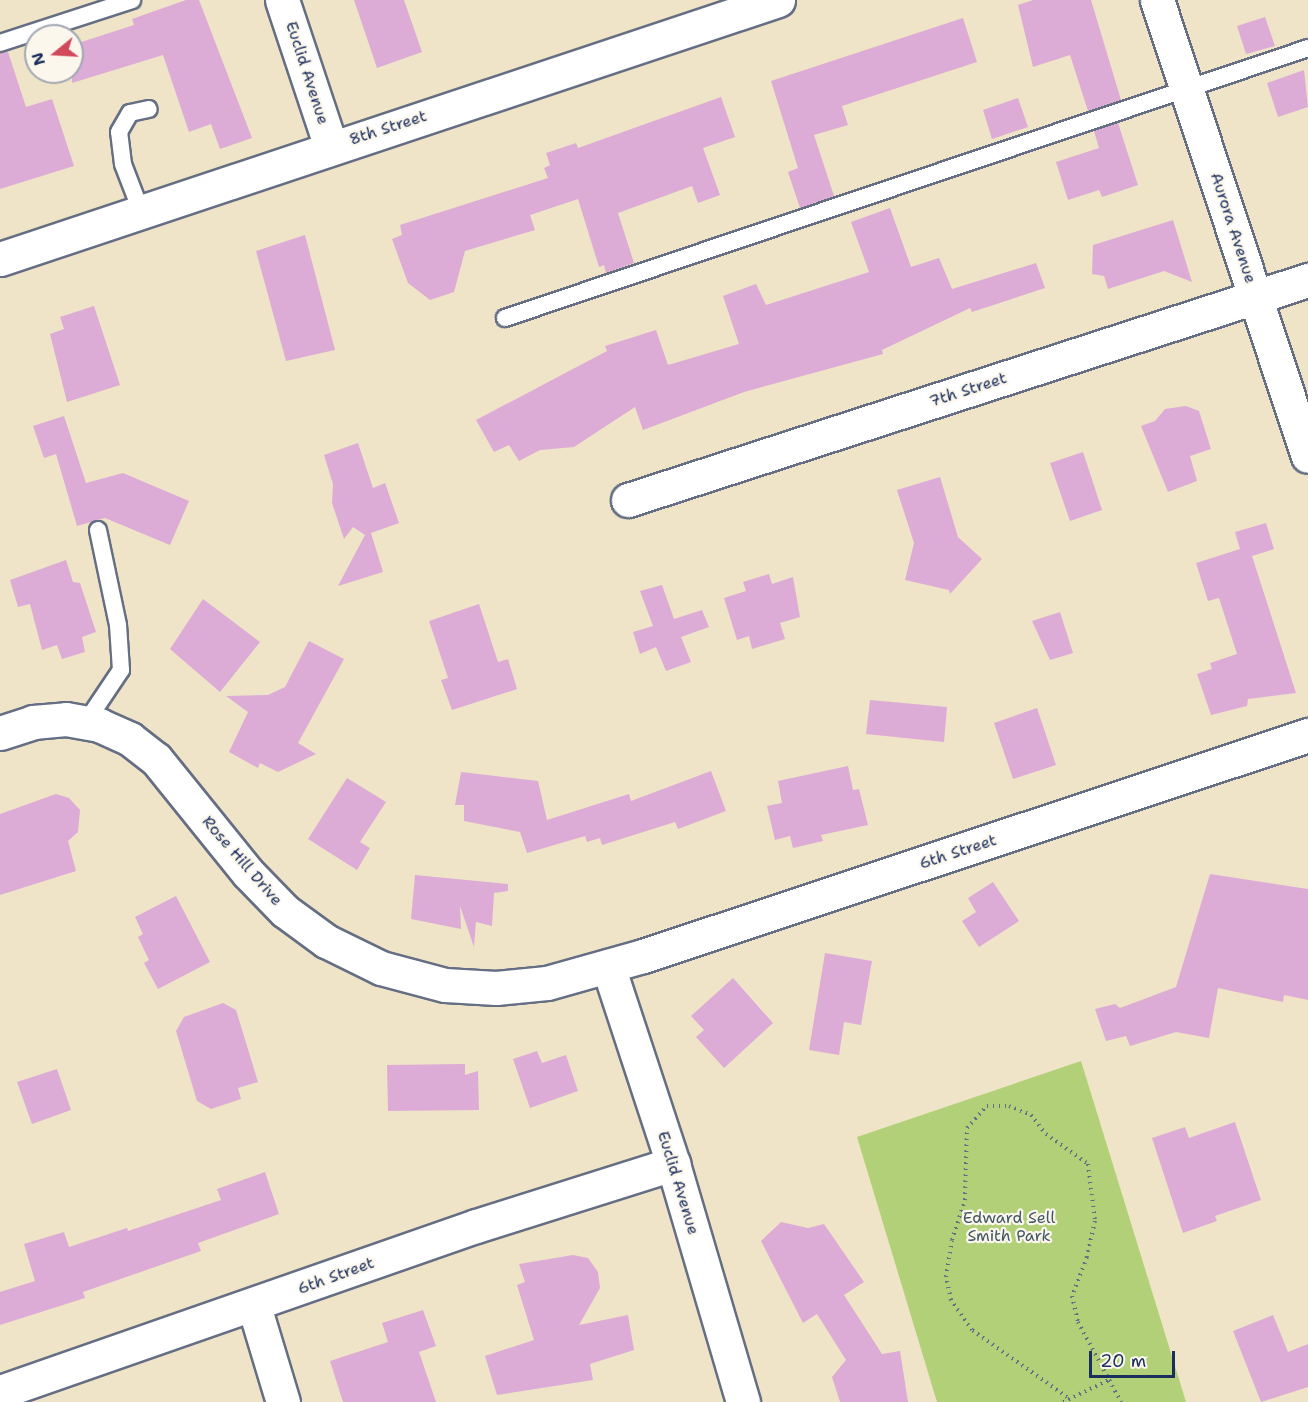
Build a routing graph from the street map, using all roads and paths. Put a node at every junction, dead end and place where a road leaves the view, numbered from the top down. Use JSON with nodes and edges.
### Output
{"nodes":[{"id":1,"x":132,"y":0,"type":"edge"},
{"id":2,"x":282,"y":0,"type":"edge"},
{"id":3,"x":778,"y":0,"type":"edge"},
{"id":4,"x":1157,"y":0,"type":"edge"},
{"id":5,"x":0,"y":43,"type":"edge"},
{"id":6,"x":1308,"y":48,"type":"edge"},
{"id":7,"x":1186,"y":87,"type":"junction"},
{"id":8,"x":149,"y":109,"type":"dead end"},
{"id":9,"x":331,"y":147,"type":"junction"},
{"id":10,"x":141,"y":211,"type":"junction"},
{"id":11,"x":0,"y":259,"type":"edge"},
{"id":12,"x":1308,"y":280,"type":"edge"},
{"id":13,"x":1256,"y":298,"type":"junction"},
{"id":14,"x":506,"y":318,"type":"dead end"},
{"id":15,"x":1308,"y":456,"type":"edge"},
{"id":16,"x":628,"y":500,"type":"dead end"},
{"id":17,"x":98,"y":530,"type":"dead end"},
{"id":18,"x":86,"y":722,"type":"junction"},
{"id":19,"x":0,"y":733,"type":"edge"},
{"id":20,"x":1308,"y":735,"type":"edge"},
{"id":21,"x":608,"y":966,"type":"junction"},
{"id":22,"x":673,"y":1164,"type":"junction"},
{"id":23,"x":254,"y":1306,"type":"junction"},
{"id":24,"x":1111,"y":1379,"type":"junction"},
{"id":25,"x":0,"y":1392,"type":"edge"},
{"id":26,"x":1067,"y":1397,"type":"junction"},
{"id":27,"x":282,"y":1402,"type":"edge"},
{"id":28,"x":743,"y":1402,"type":"edge"},
{"id":29,"x":1062,"y":1402,"type":"edge"},
{"id":30,"x":1121,"y":1402,"type":"edge"}],
"edges":[{"from":1,"to":5,"type":"lane"},
{"from":2,"to":9,"type":"street","name":"Euclid Avenue"},
{"from":3,"to":9,"type":"street","name":"8th Street"},
{"from":4,"to":7,"type":"street","name":"Aurora Avenue"},
{"from":6,"to":7,"type":"lane"},
{"from":7,"to":13,"type":"street","name":"Aurora Avenue"},
{"from":7,"to":14,"type":"lane"},
{"from":8,"to":10,"type":"lane"},
{"from":9,"to":10,"type":"street","name":"8th Street"},
{"from":10,"to":11,"type":"street","name":"8th Street"},
{"from":12,"to":13,"type":"street","name":"7th Street"},
{"from":13,"to":15,"type":"street","name":"Aurora Avenue"},
{"from":13,"to":16,"type":"street","name":"7th Street"},
{"from":17,"to":18,"type":"lane"},
{"from":18,"to":19,"type":"street","name":"Rose Hill Drive"},
{"from":18,"to":21,"type":"street","name":"Rose Hill Drive"},
{"from":20,"to":21,"type":"street","name":"6th Street"},
{"from":21,"to":22,"type":"street","name":"Euclid Avenue"},
{"from":22,"to":23,"type":"street","name":"6th Street"},
{"from":22,"to":28,"type":"street","name":"Euclid Avenue"},
{"from":23,"to":25,"type":"street","name":"6th Street"},
{"from":23,"to":27,"type":"street"},
{"from":24,"to":26,"type":"path"},
{"from":24,"to":26,"type":"path"},
{"from":24,"to":30,"type":"path"},
{"from":26,"to":29,"type":"path"}]}
